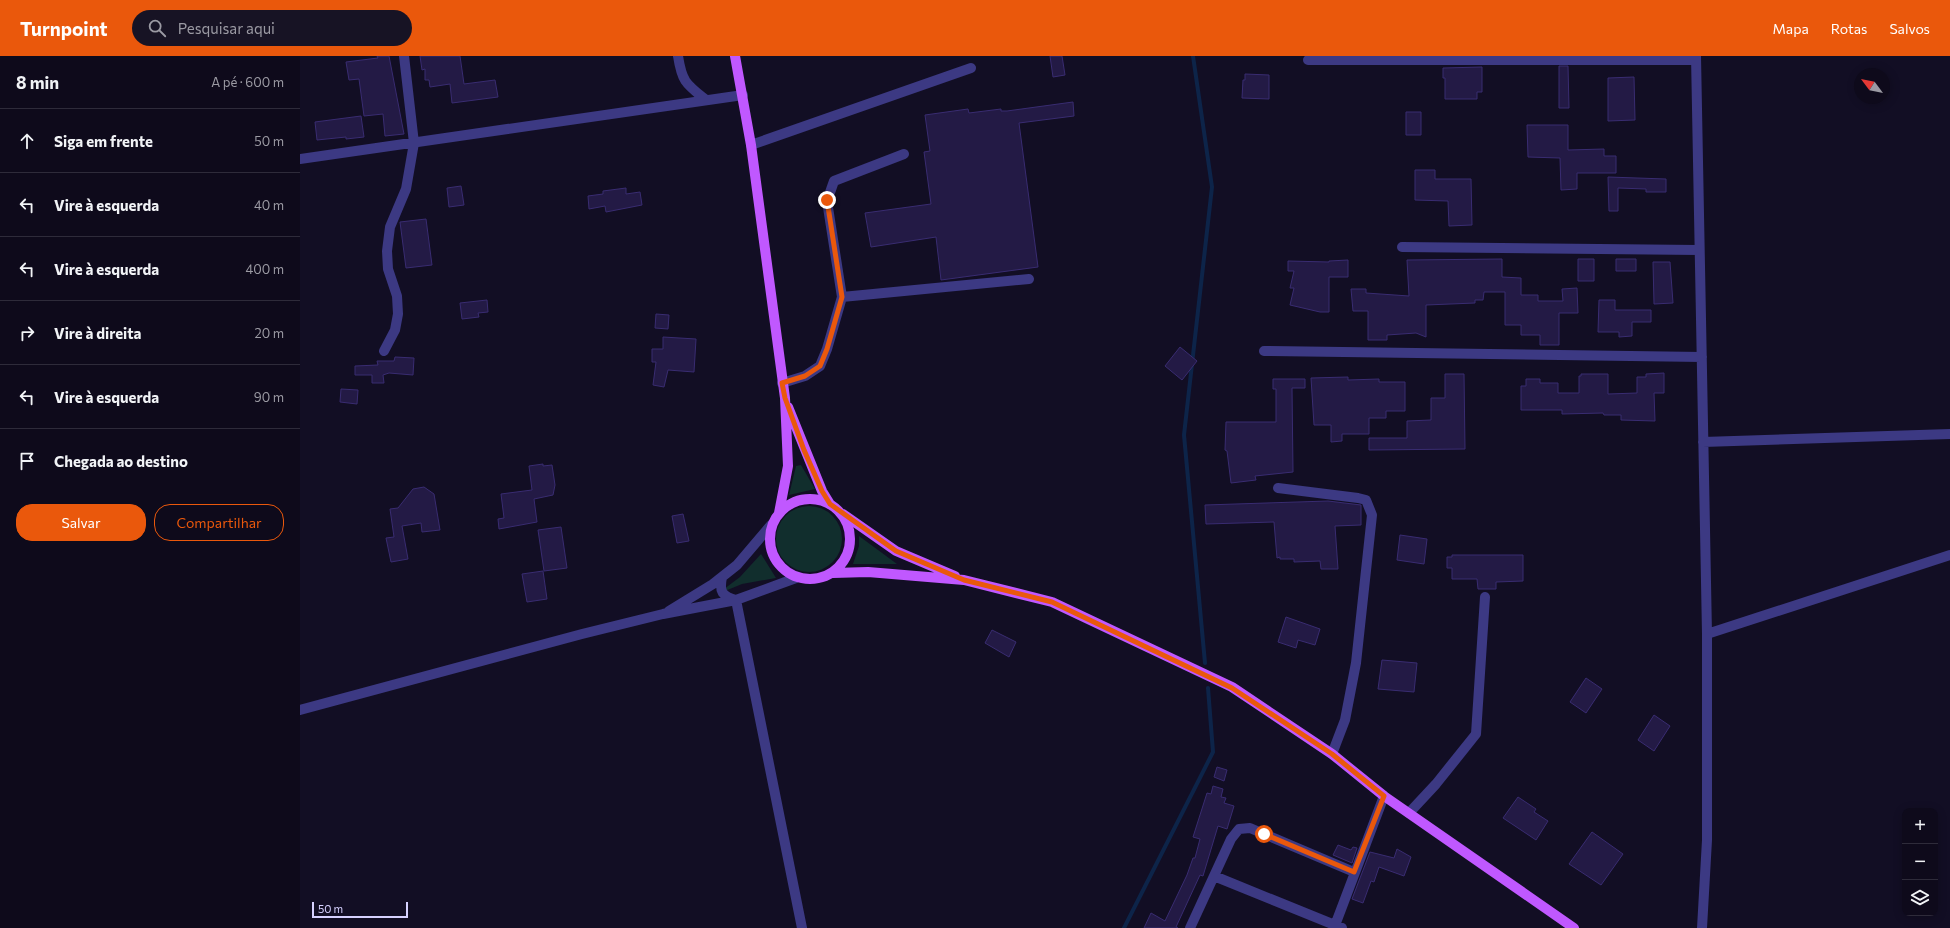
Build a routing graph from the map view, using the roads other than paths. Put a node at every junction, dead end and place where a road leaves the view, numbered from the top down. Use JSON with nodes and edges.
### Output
{"nodes":[{"id":1,"x":404,"y":56,"type":"edge"},
{"id":2,"x":678,"y":56,"type":"edge"},
{"id":3,"x":735,"y":56,"type":"edge"},
{"id":4,"x":1696,"y":58,"type":"edge"},
{"id":5,"x":1308,"y":60,"type":"dead end"},
{"id":6,"x":971,"y":68,"type":"dead end"},
{"id":7,"x":743,"y":95,"type":"junction"},
{"id":8,"x":706,"y":100,"type":"junction"},
{"id":9,"x":414,"y":143,"type":"junction"},
{"id":10,"x":751,"y":145,"type":"junction"},
{"id":11,"x":904,"y":154,"type":"dead end"},
{"id":12,"x":300,"y":159,"type":"edge"},
{"id":13,"x":1402,"y":247,"type":"dead end"},
{"id":14,"x":1699,"y":250,"type":"junction"},
{"id":15,"x":1029,"y":279,"type":"dead end"},
{"id":16,"x":842,"y":297,"type":"junction"},
{"id":17,"x":384,"y":351,"type":"dead end"},
{"id":18,"x":1264,"y":351,"type":"dead end"},
{"id":19,"x":1702,"y":357,"type":"junction"},
{"id":20,"x":782,"y":383,"type":"junction"},
{"id":21,"x":785,"y":398,"type":"junction"},
{"id":22,"x":1950,"y":434,"type":"edge"},
{"id":23,"x":1703,"y":442,"type":"junction"},
{"id":24,"x":1278,"y":488,"type":"dead end"},
{"id":25,"x":830,"y":504,"type":"junction"},
{"id":26,"x":840,"y":512,"type":"junction"},
{"id":27,"x":779,"y":513,"type":"junction"},
{"id":28,"x":772,"y":525,"type":"junction"},
{"id":29,"x":1950,"y":555,"type":"edge"},
{"id":30,"x":832,"y":573,"type":"junction"},
{"id":31,"x":722,"y":577,"type":"junction"},
{"id":32,"x":796,"y":578,"type":"junction"},
{"id":33,"x":964,"y":580,"type":"junction"},
{"id":34,"x":1485,"y":597,"type":"dead end"},
{"id":35,"x":736,"y":600,"type":"junction"},
{"id":36,"x":664,"y":614,"type":"junction"},
{"id":37,"x":1706,"y":634,"type":"junction"},
{"id":38,"x":300,"y":710,"type":"edge"},
{"id":39,"x":1332,"y":754,"type":"junction"},
{"id":40,"x":1384,"y":796,"type":"junction"},
{"id":41,"x":1409,"y":812,"type":"junction"},
{"id":42,"x":1354,"y":872,"type":"junction"},
{"id":43,"x":1214,"y":876,"type":"junction"},
{"id":44,"x":1337,"y":927,"type":"edge"},
{"id":45,"x":802,"y":928,"type":"edge"},
{"id":46,"x":1190,"y":928,"type":"edge"},
{"id":47,"x":1574,"y":928,"type":"edge"},
{"id":48,"x":1702,"y":928,"type":"edge"}],
"edges":[{"from":1,"to":9,"type":"street"},
{"from":2,"to":8,"type":"street"},
{"from":3,"to":7,"type":"main road"},
{"from":4,"to":5,"type":"street"},
{"from":4,"to":14,"type":"street"},
{"from":6,"to":10,"type":"street"},
{"from":7,"to":8,"type":"street"},
{"from":7,"to":10,"type":"main road"},
{"from":8,"to":9,"type":"street"},
{"from":9,"to":12,"type":"street"},
{"from":9,"to":17,"type":"street"},
{"from":10,"to":20,"type":"main road"},
{"from":11,"to":16,"type":"street"},
{"from":13,"to":14,"type":"street"},
{"from":14,"to":19,"type":"street"},
{"from":15,"to":16,"type":"street"},
{"from":16,"to":20,"type":"street"},
{"from":18,"to":19,"type":"street"},
{"from":19,"to":23,"type":"street"},
{"from":20,"to":21,"type":"main road"},
{"from":21,"to":25,"type":"main road"},
{"from":21,"to":27,"type":"main road"},
{"from":22,"to":23,"type":"street"},
{"from":23,"to":37,"type":"street"},
{"from":24,"to":39,"type":"street"},
{"from":25,"to":26,"type":"main road"},
{"from":25,"to":27,"type":"main road"},
{"from":26,"to":30,"type":"main road"},
{"from":26,"to":33,"type":"main road"},
{"from":27,"to":28,"type":"main road"},
{"from":28,"to":31,"type":"street"},
{"from":28,"to":32,"type":"main road"},
{"from":29,"to":37,"type":"street"},
{"from":30,"to":32,"type":"main road"},
{"from":30,"to":33,"type":"main road"},
{"from":31,"to":35,"type":"street"},
{"from":31,"to":36,"type":"street"},
{"from":32,"to":35,"type":"street"},
{"from":33,"to":39,"type":"main road"},
{"from":34,"to":41,"type":"street"},
{"from":35,"to":36,"type":"street"},
{"from":35,"to":45,"type":"street"},
{"from":36,"to":38,"type":"street"},
{"from":37,"to":48,"type":"street"},
{"from":39,"to":40,"type":"main road"},
{"from":40,"to":41,"type":"main road"},
{"from":40,"to":42,"type":"street"},
{"from":41,"to":47,"type":"main road"},
{"from":42,"to":43,"type":"street"},
{"from":42,"to":44,"type":"street"},
{"from":43,"to":44,"type":"street"},
{"from":43,"to":46,"type":"street"}]}
